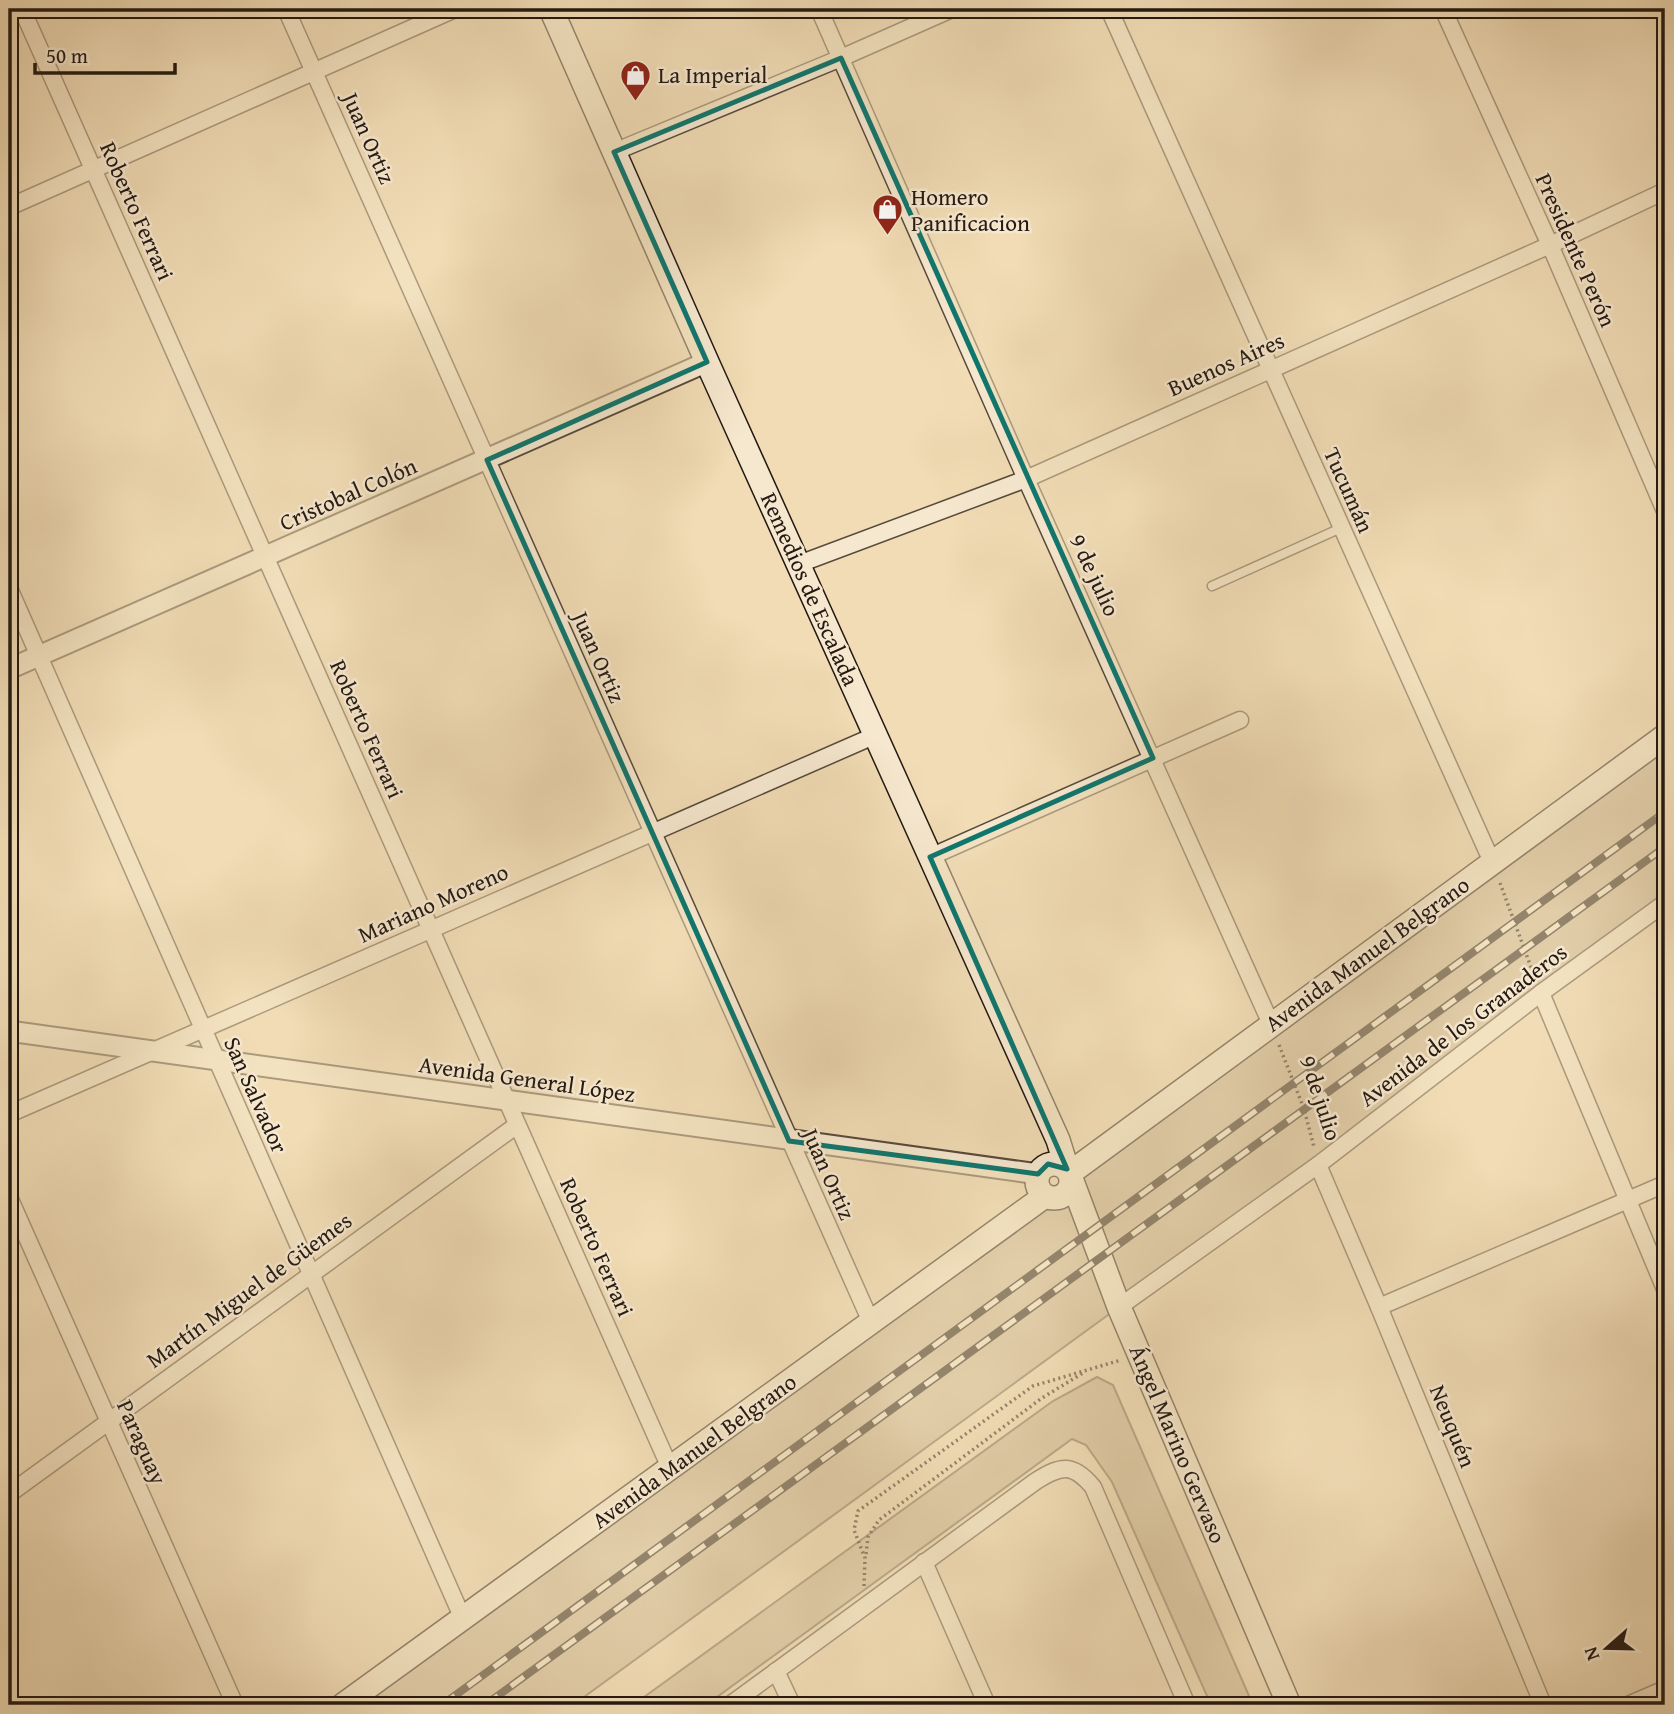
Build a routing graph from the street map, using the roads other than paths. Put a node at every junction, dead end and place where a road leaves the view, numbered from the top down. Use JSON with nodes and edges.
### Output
{"nodes":[{"id":1,"x":22,"y":9,"type":"edge"},
{"id":2,"x":286,"y":9,"type":"edge"},
{"id":3,"x":455,"y":9,"type":"edge"},
{"id":4,"x":551,"y":9,"type":"edge"},
{"id":5,"x":819,"y":9,"type":"edge"},
{"id":6,"x":952,"y":9,"type":"edge"},
{"id":7,"x":1109,"y":9,"type":"edge"},
{"id":8,"x":1443,"y":9,"type":"edge"},
{"id":9,"x":841,"y":58,"type":"junction"},
{"id":10,"x":314,"y":71,"type":"junction"},
{"id":11,"x":614,"y":152,"type":"junction"},
{"id":12,"x":93,"y":169,"type":"junction"},
{"id":13,"x":1665,"y":191,"type":"edge"},
{"id":14,"x":9,"y":207,"type":"edge"},
{"id":15,"x":1550,"y":245,"type":"junction"},
{"id":16,"x":707,"y":362,"type":"junction"},
{"id":17,"x":1270,"y":369,"type":"junction"},
{"id":18,"x":487,"y":460,"type":"junction"},
{"id":19,"x":1026,"y":479,"type":"junction"},
{"id":20,"x":1665,"y":511,"type":"edge"},
{"id":21,"x":1341,"y":528,"type":"junction"},
{"id":22,"x":265,"y":557,"type":"junction"},
{"id":23,"x":799,"y":564,"type":"junction"},
{"id":24,"x":1212,"y":586,"type":"dead end"},
{"id":25,"x":9,"y":588,"type":"edge"},
{"id":26,"x":38,"y":656,"type":"junction"},
{"id":27,"x":9,"y":669,"type":"edge"},
{"id":28,"x":1240,"y":720,"type":"dead end"},
{"id":29,"x":876,"y":735,"type":"junction"},
{"id":30,"x":1665,"y":736,"type":"edge"},
{"id":31,"x":1153,"y":758,"type":"junction"},
{"id":32,"x":652,"y":832,"type":"junction"},
{"id":33,"x":930,"y":856,"type":"junction"},
{"id":34,"x":1492,"y":862,"type":"junction"},
{"id":35,"x":1665,"y":903,"type":"edge"},
{"id":36,"x":431,"y":929,"type":"junction"},
{"id":37,"x":1541,"y":993,"type":"junction"},
{"id":38,"x":1271,"y":1024,"type":"junction"},
{"id":39,"x":203,"y":1029,"type":"junction"},
{"id":40,"x":9,"y":1031,"type":"edge"},
{"id":41,"x":156,"y":1050,"type":"junction"},
{"id":42,"x":216,"y":1061,"type":"junction"},
{"id":43,"x":507,"y":1100,"type":"junction"},
{"id":44,"x":9,"y":1114,"type":"edge"},
{"id":45,"x":517,"y":1125,"type":"junction"},
{"id":46,"x":789,"y":1141,"type":"junction"},
{"id":47,"x":1318,"y":1165,"type":"junction"},
{"id":48,"x":1070,"y":1174,"type":"junction"},
{"id":49,"x":1665,"y":1184,"type":"edge"},
{"id":50,"x":1042,"y":1185,"type":"junction"},
{"id":51,"x":9,"y":1197,"type":"edge"},
{"id":52,"x":1627,"y":1199,"type":"junction"},
{"id":53,"x":310,"y":1274,"type":"junction"},
{"id":54,"x":1665,"y":1289,"type":"edge"},
{"id":55,"x":1119,"y":1307,"type":"junction"},
{"id":56,"x":1379,"y":1307,"type":"junction"},
{"id":57,"x":871,"y":1322,"type":"junction"},
{"id":58,"x":108,"y":1420,"type":"junction"},
{"id":59,"x":670,"y":1468,"type":"junction"},
{"id":60,"x":9,"y":1494,"type":"edge"},
{"id":61,"x":924,"y":1562,"type":"junction"},
{"id":62,"x":463,"y":1619,"type":"junction"},
{"id":63,"x":776,"y":1671,"type":"junction"},
{"id":64,"x":1665,"y":1689,"type":"edge"},
{"id":65,"x":234,"y":1705,"type":"edge"},
{"id":66,"x":344,"y":1705,"type":"edge"},
{"id":67,"x":730,"y":1705,"type":"edge"},
{"id":68,"x":792,"y":1705,"type":"edge"},
{"id":69,"x":987,"y":1705,"type":"edge"},
{"id":70,"x":1188,"y":1705,"type":"edge"},
{"id":71,"x":1289,"y":1705,"type":"edge"},
{"id":72,"x":1543,"y":1705,"type":"edge"},
{"id":73,"x":1628,"y":1705,"type":"edge"}],
"edges":[{"from":1,"to":12,"type":"street","name":"Roberto Ferrari"},
{"from":2,"to":10,"type":"street","name":"Juan Ortiz"},
{"from":3,"to":10,"type":"street"},
{"from":4,"to":11,"type":"main road","name":"Remedios de Escalada"},
{"from":5,"to":9,"type":"street","name":"9 de julio"},
{"from":6,"to":9,"type":"street"},
{"from":7,"to":17,"type":"street","name":"Tucumán"},
{"from":8,"to":15,"type":"street","name":"Presidente Perón"},
{"from":9,"to":11,"type":"street"},
{"from":9,"to":19,"type":"street","name":"9 de julio"},
{"from":10,"to":12,"type":"street"},
{"from":10,"to":18,"type":"street","name":"Juan Ortiz"},
{"from":11,"to":16,"type":"main road","name":"Remedios de Escalada"},
{"from":12,"to":14,"type":"street"},
{"from":12,"to":22,"type":"street","name":"Roberto Ferrari"},
{"from":13,"to":15,"type":"street","name":"Buenos Aires"},
{"from":15,"to":17,"type":"street","name":"Buenos Aires"},
{"from":15,"to":20,"type":"street","name":"Presidente Perón"},
{"from":16,"to":18,"type":"street","name":"Cristobal Colón"},
{"from":16,"to":23,"type":"main road","name":"Remedios de Escalada"},
{"from":17,"to":19,"type":"street","name":"Buenos Aires"},
{"from":17,"to":21,"type":"street","name":"Tucumán"},
{"from":18,"to":22,"type":"street","name":"Cristobal Colón"},
{"from":18,"to":32,"type":"street","name":"Juan Ortiz"},
{"from":19,"to":23,"type":"street","name":"Buenos Aires"},
{"from":19,"to":31,"type":"street","name":"9 de julio"},
{"from":21,"to":24,"type":"lane"},
{"from":21,"to":34,"type":"street","name":"Tucumán"},
{"from":22,"to":26,"type":"street","name":"Cristobal Colón"},
{"from":22,"to":36,"type":"street","name":"Roberto Ferrari"},
{"from":23,"to":29,"type":"main road","name":"Remedios de Escalada"},
{"from":25,"to":26,"type":"street","name":"San Salvador"},
{"from":26,"to":27,"type":"street","name":"Cristobal Colón"},
{"from":26,"to":39,"type":"street","name":"San Salvador"},
{"from":28,"to":31,"type":"street"},
{"from":29,"to":32,"type":"street","name":"Mariano Moreno"},
{"from":29,"to":33,"type":"main road","name":"Remedios de Escalada"},
{"from":30,"to":34,"type":"main road","name":"Avenida Manuel Belgrano"},
{"from":31,"to":33,"type":"street"},
{"from":31,"to":38,"type":"street","name":"9 de julio"},
{"from":32,"to":36,"type":"street","name":"Mariano Moreno"},
{"from":32,"to":46,"type":"street","name":"Juan Ortiz"},
{"from":33,"to":48,"type":"main road","name":"Remedios de Escalada"},
{"from":34,"to":38,"type":"main road","name":"Avenida Manuel Belgrano"},
{"from":35,"to":37,"type":"street","name":"Avenida de los Granaderos"},
{"from":36,"to":39,"type":"street","name":"Mariano Moreno"},
{"from":36,"to":43,"type":"street","name":"Roberto Ferrari"},
{"from":37,"to":47,"type":"street","name":"Avenida de los Granaderos"},
{"from":37,"to":52,"type":"street"},
{"from":38,"to":48,"type":"main road","name":"Avenida Manuel Belgrano"},
{"from":39,"to":41,"type":"street","name":"Mariano Moreno"},
{"from":39,"to":42,"type":"street","name":"San Salvador"},
{"from":40,"to":41,"type":"street","name":"Avenida General López"},
{"from":41,"to":42,"type":"street","name":"Avenida General López"},
{"from":41,"to":44,"type":"street","name":"Mariano Moreno"},
{"from":42,"to":43,"type":"street","name":"Avenida General López"},
{"from":42,"to":53,"type":"street","name":"San Salvador"},
{"from":43,"to":45,"type":"street","name":"Roberto Ferrari"},
{"from":43,"to":46,"type":"street","name":"Avenida General López"},
{"from":45,"to":53,"type":"street","name":"Martín Miguel de Güemes"},
{"from":45,"to":59,"type":"street","name":"Roberto Ferrari"},
{"from":46,"to":50,"type":"street","name":"Avenida General López"},
{"from":46,"to":57,"type":"street","name":"Juan Ortiz"},
{"from":47,"to":55,"type":"street","name":"Avenida de los Granaderos"},
{"from":47,"to":56,"type":"street","name":"Neuquén"},
{"from":48,"to":50,"type":"main road","name":"Avenida Manuel Belgrano"},
{"from":48,"to":55,"type":"main road","name":"Ángel Marino Gervaso"},
{"from":49,"to":52,"type":"street"},
{"from":50,"to":57,"type":"main road","name":"Avenida Manuel Belgrano"},
{"from":51,"to":58,"type":"street","name":"Paraguay"},
{"from":52,"to":54,"type":"street"},
{"from":52,"to":56,"type":"street"},
{"from":53,"to":58,"type":"street","name":"Martín Miguel de Güemes"},
{"from":53,"to":62,"type":"street","name":"San Salvador"},
{"from":55,"to":71,"type":"main road","name":"Ángel Marino Gervaso"},
{"from":56,"to":72,"type":"street","name":"Neuquén"},
{"from":57,"to":59,"type":"main road","name":"Avenida Manuel Belgrano"},
{"from":58,"to":60,"type":"street","name":"Martín Miguel de Güemes"},
{"from":58,"to":65,"type":"street","name":"Paraguay"},
{"from":59,"to":62,"type":"main road","name":"Avenida Manuel Belgrano"},
{"from":61,"to":63,"type":"street"},
{"from":61,"to":69,"type":"street"},
{"from":61,"to":70,"type":"street"},
{"from":62,"to":66,"type":"main road","name":"Avenida Manuel Belgrano"},
{"from":63,"to":67,"type":"street"},
{"from":63,"to":68,"type":"street"},
{"from":64,"to":73,"type":"street"}]}
